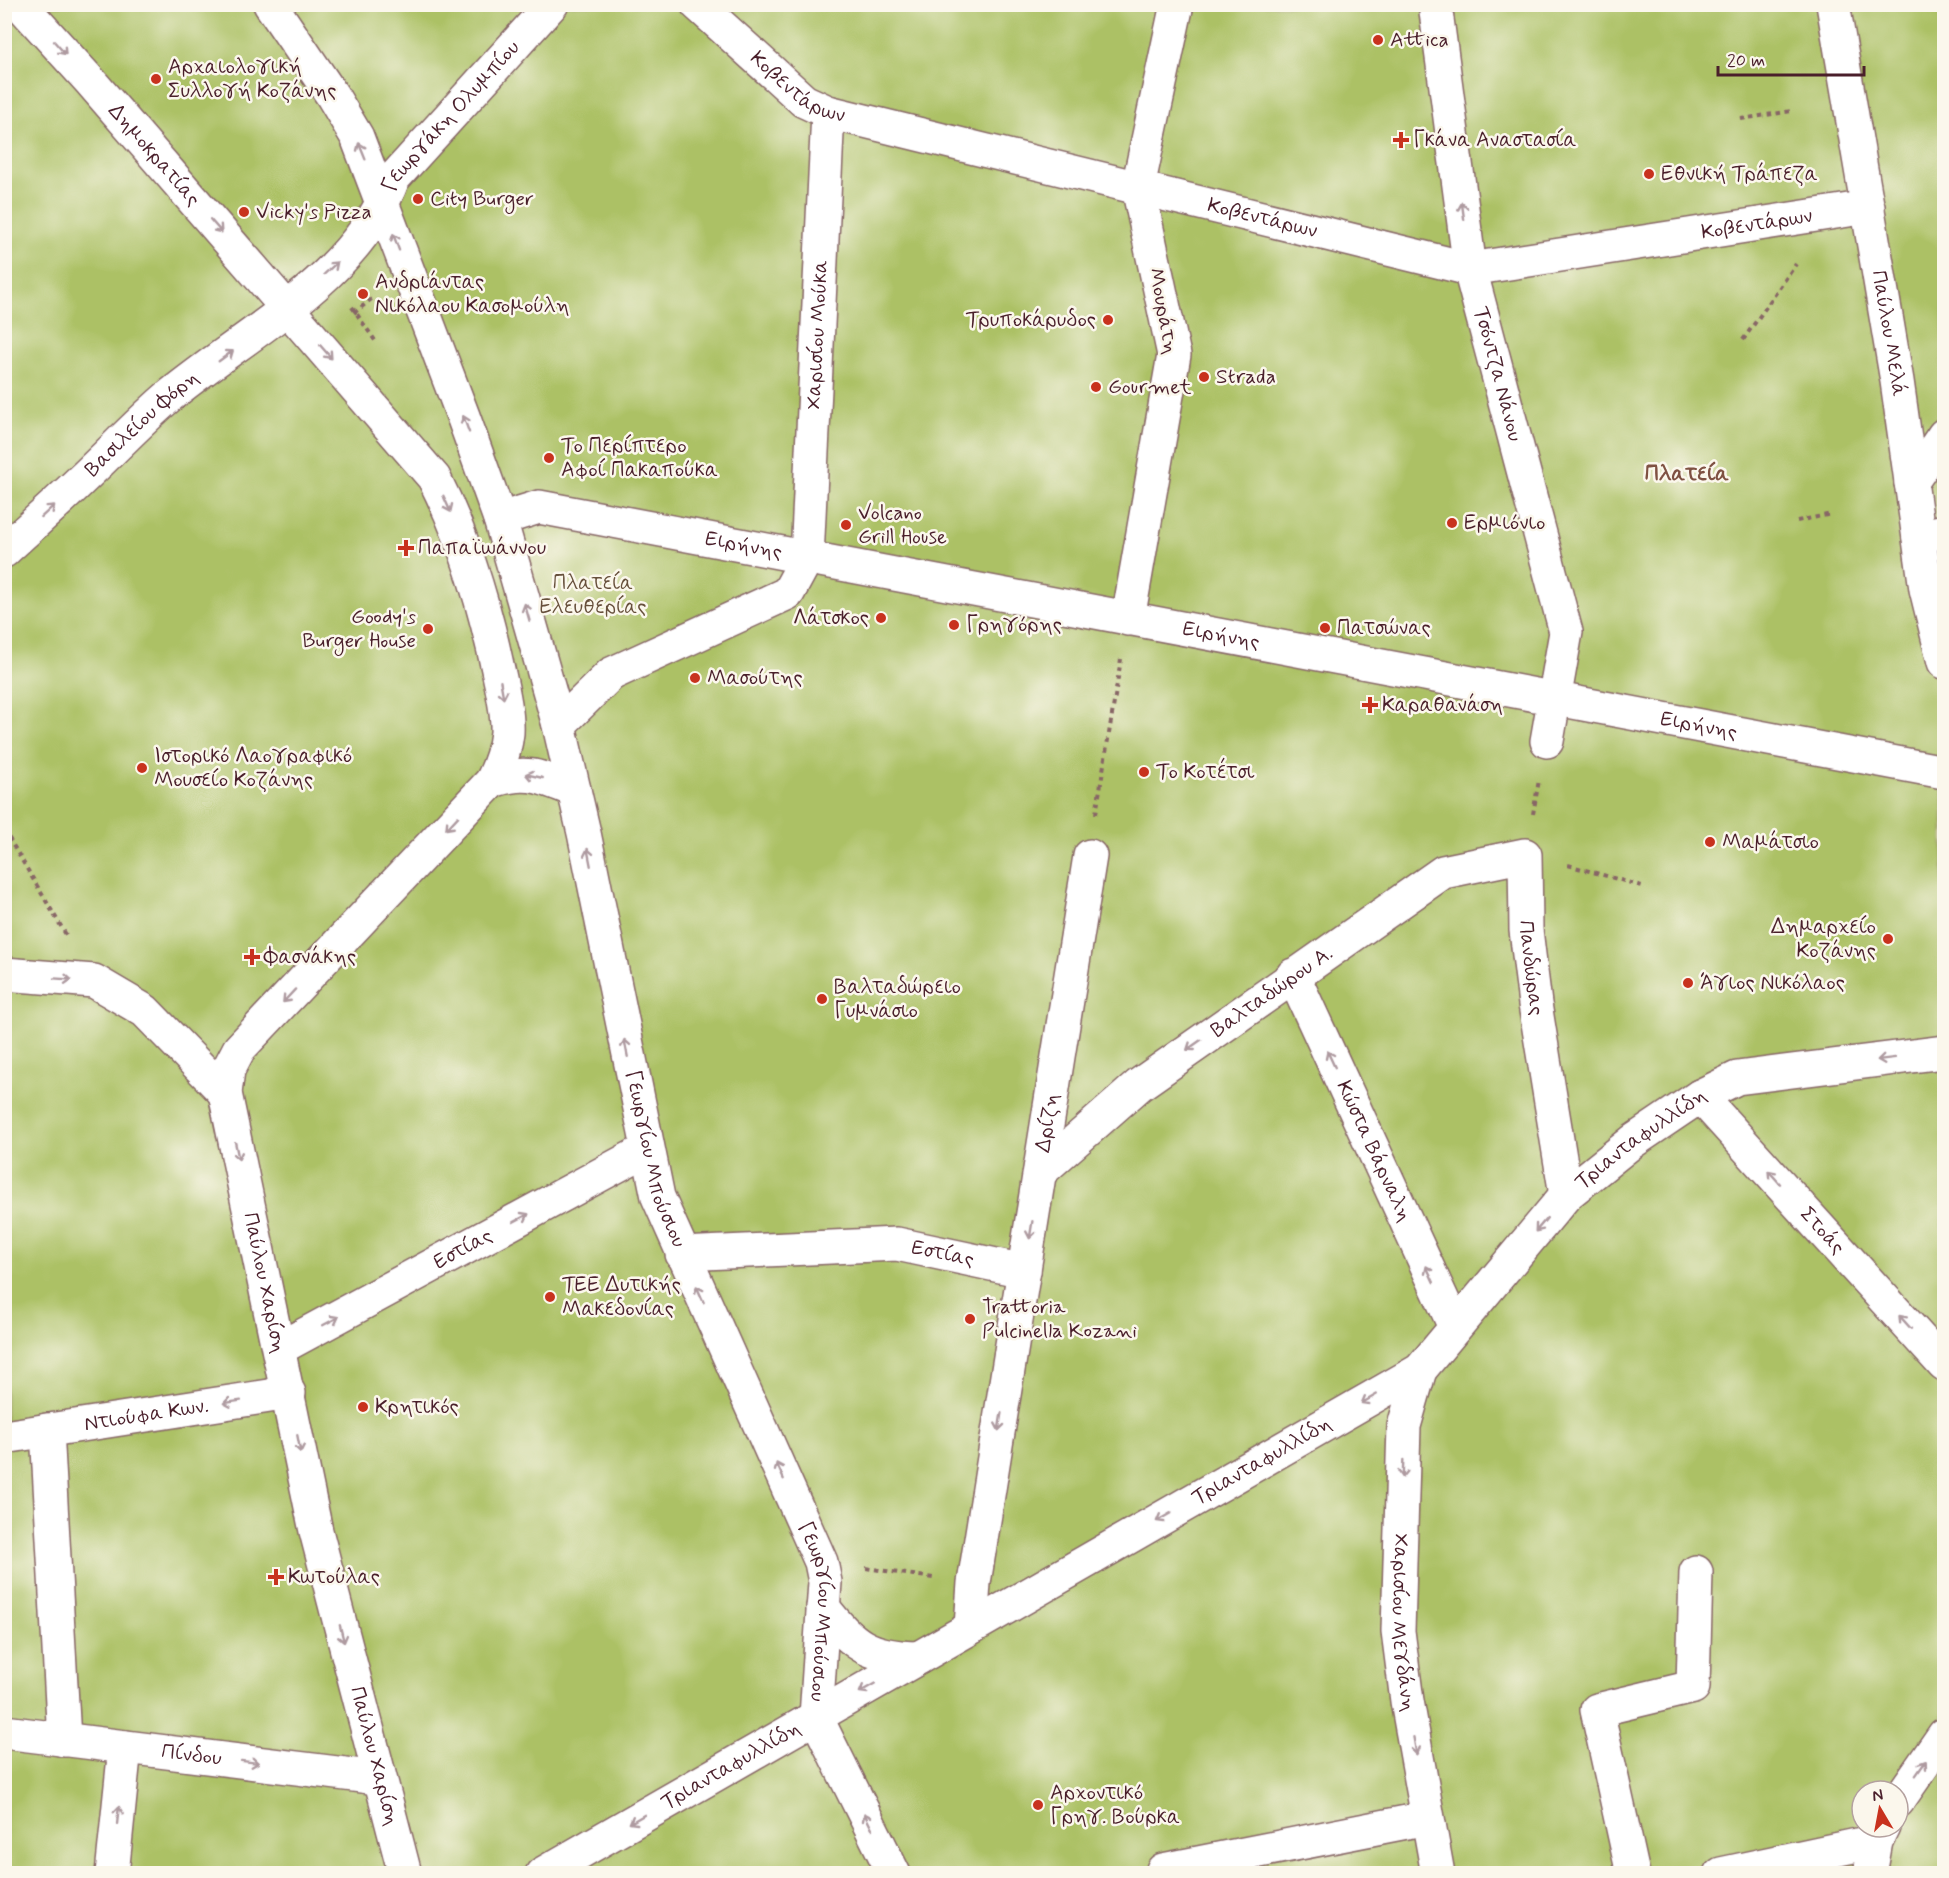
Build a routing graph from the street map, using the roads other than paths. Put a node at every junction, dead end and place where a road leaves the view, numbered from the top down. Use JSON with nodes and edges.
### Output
{"nodes":[{"id":1,"x":20,"y":4,"type":"edge"},
{"id":2,"x":270,"y":4,"type":"edge"},
{"id":3,"x":552,"y":4,"type":"edge"},
{"id":4,"x":697,"y":4,"type":"edge"},
{"id":5,"x":1177,"y":4,"type":"edge"},
{"id":6,"x":1435,"y":4,"type":"edge"},
{"id":7,"x":1833,"y":4,"type":"edge"},
{"id":8,"x":828,"y":112,"type":"junction"},
{"id":9,"x":1138,"y":187,"type":"junction"},
{"id":10,"x":383,"y":206,"type":"junction"},
{"id":11,"x":1868,"y":207,"type":"junction"},
{"id":12,"x":1470,"y":269,"type":"junction"},
{"id":13,"x":287,"y":308,"type":"junction"},
{"id":14,"x":1944,"y":435,"type":"edge"},
{"id":15,"x":1911,"y":483,"type":"junction"},
{"id":16,"x":500,"y":519,"type":"junction"},
{"id":17,"x":1932,"y":534,"type":"edge"},
{"id":18,"x":4,"y":551,"type":"edge"},
{"id":19,"x":807,"y":558,"type":"junction"},
{"id":20,"x":1128,"y":619,"type":"junction"},
{"id":21,"x":1944,"y":662,"type":"edge"},
{"id":22,"x":1554,"y":699,"type":"junction"},
{"id":23,"x":559,"y":725,"type":"junction"},
{"id":24,"x":1547,"y":741,"type":"road end"},
{"id":25,"x":1944,"y":772,"type":"edge"},
{"id":26,"x":492,"y":781,"type":"junction"},
{"id":27,"x":574,"y":790,"type":"junction"},
{"id":28,"x":1526,"y":855,"type":"joint"},
{"id":29,"x":1090,"y":856,"type":"road end"},
{"id":30,"x":4,"y":974,"type":"edge"},
{"id":31,"x":1293,"y":975,"type":"junction"},
{"id":32,"x":1944,"y":1052,"type":"edge"},
{"id":33,"x":225,"y":1093,"type":"junction"},
{"id":34,"x":1700,"y":1096,"type":"junction"},
{"id":35,"x":646,"y":1150,"type":"junction"},
{"id":36,"x":1040,"y":1172,"type":"junction"},
{"id":37,"x":1566,"y":1195,"type":"junction"},
{"id":38,"x":682,"y":1254,"type":"junction"},
{"id":39,"x":1024,"y":1271,"type":"junction"},
{"id":40,"x":1455,"y":1327,"type":"junction"},
{"id":41,"x":280,"y":1348,"type":"junction"},
{"id":42,"x":1941,"y":1353,"type":"edge"},
{"id":43,"x":1420,"y":1370,"type":"junction"},
{"id":44,"x":289,"y":1393,"type":"junction"},
{"id":45,"x":47,"y":1430,"type":"junction"},
{"id":46,"x":4,"y":1437,"type":"edge"},
{"id":47,"x":1696,"y":1572,"type":"dead end"},
{"id":48,"x":823,"y":1607,"type":"junction"},
{"id":49,"x":971,"y":1627,"type":"junction"},
{"id":50,"x":918,"y":1658,"type":"junction"},
{"id":51,"x":816,"y":1717,"type":"junction"},
{"id":52,"x":4,"y":1732,"type":"edge"},
{"id":53,"x":1944,"y":1735,"type":"edge"},
{"id":54,"x":64,"y":1740,"type":"junction"},
{"id":55,"x":125,"y":1747,"type":"junction"},
{"id":56,"x":378,"y":1778,"type":"junction"},
{"id":57,"x":1910,"y":1784,"type":"edge"},
{"id":58,"x":1427,"y":1818,"type":"junction"},
{"id":59,"x":1860,"y":1839,"type":"edge"},
{"id":60,"x":1879,"y":1839,"type":"edge"},
{"id":61,"x":1163,"y":1870,"type":"dead end"},
{"id":62,"x":112,"y":1874,"type":"edge"},
{"id":63,"x":405,"y":1874,"type":"edge"},
{"id":64,"x":542,"y":1874,"type":"edge"},
{"id":65,"x":894,"y":1874,"type":"edge"},
{"id":66,"x":1438,"y":1874,"type":"edge"},
{"id":67,"x":1633,"y":1874,"type":"edge"},
{"id":68,"x":1721,"y":1874,"type":"edge"},
{"id":69,"x":1870,"y":1874,"type":"edge"}],
"edges":[{"from":1,"to":13,"type":"street","name":"Δημοκρατίας","one_way":true},
{"from":10,"to":2,"type":"street","one_way":true},
{"from":3,"to":10,"type":"street","name":"Γεωργάκη Ολυμπίου"},
{"from":4,"to":8,"type":"street","name":"Κοβεντάρων"},
{"from":5,"to":9,"type":"street","name":"Μουράτη"},
{"from":12,"to":6,"type":"street","name":"Τσόντζα Νάνου","one_way":true},
{"from":7,"to":11,"type":"street","name":"Παύλου Μελά"},
{"from":8,"to":9,"type":"street","name":"Κοβεντάρων"},
{"from":8,"to":19,"type":"street","name":"Χαρισίου Μούκα"},
{"from":9,"to":12,"type":"street","name":"Κοβεντάρων"},
{"from":9,"to":20,"type":"street","name":"Μουράτη"},
{"from":13,"to":10,"type":"street","one_way":true},
{"from":16,"to":10,"type":"street","one_way":true},
{"from":11,"to":12,"type":"street","name":"Κοβεντάρων"},
{"from":11,"to":15,"type":"street","name":"Παύλου Μελά"},
{"from":12,"to":22,"type":"street","name":"Τσόντζα Νάνου"},
{"from":18,"to":13,"type":"street","name":"Βασιλείου Φόρη","one_way":true},
{"from":13,"to":26,"type":"street","one_way":true},
{"from":14,"to":15,"type":"street"},
{"from":15,"to":17,"type":"street","name":"Παύλου Μελά"},
{"from":16,"to":19,"type":"street","name":"Ειρήνης"},
{"from":23,"to":16,"type":"street","one_way":true},
{"from":17,"to":21,"type":"street","name":"Παύλου Μελά"},
{"from":19,"to":20,"type":"street","name":"Ειρήνης"},
{"from":19,"to":23,"type":"street"},
{"from":20,"to":22,"type":"street","name":"Ειρήνης"},
{"from":22,"to":24,"type":"street","name":"Τσόντζα Νάνου"},
{"from":22,"to":25,"type":"street","name":"Ειρήνης"},
{"from":23,"to":27,"type":"street"},
{"from":27,"to":26,"type":"street","one_way":true},
{"from":26,"to":33,"type":"street","name":"Παύλου Χαρίση","one_way":true},
{"from":35,"to":27,"type":"street","name":"Γεωργίου Μπούσιου","one_way":true},
{"from":28,"to":31,"type":"street","name":"Βαλταδώρου Α."},
{"from":28,"to":37,"type":"street","name":"Πανδώρας"},
{"from":29,"to":36,"type":"street","name":"Δρίζη"},
{"from":30,"to":33,"type":"street","one_way":true},
{"from":31,"to":36,"type":"street","name":"Βαλταδώρου Α.","one_way":true},
{"from":40,"to":31,"type":"street","name":"Κώστα Βάρναλη","one_way":true},
{"from":32,"to":34,"type":"street","name":"Τριανταφυλλίδη","one_way":true},
{"from":33,"to":41,"type":"street","name":"Παύλου Χαρίση","one_way":true},
{"from":34,"to":37,"type":"street","name":"Τριανταφυλλίδη"},
{"from":42,"to":34,"type":"street","name":"Στοάς","one_way":true},
{"from":35,"to":38,"type":"street","name":"Γεωργίου Μπούσιου"},
{"from":41,"to":35,"type":"street","name":"Εστίας","one_way":true},
{"from":36,"to":39,"type":"street","name":"Δρίζη","one_way":true},
{"from":37,"to":40,"type":"street","name":"Τριανταφυλλίδη","one_way":true},
{"from":38,"to":39,"type":"street","name":"Εστίας"},
{"from":48,"to":38,"type":"street","name":"Γεωργίου Μπούσιου","one_way":true},
{"from":39,"to":49,"type":"street","name":"Δρίζη","one_way":true},
{"from":40,"to":43,"type":"street","name":"Τριανταφυλλίδη"},
{"from":41,"to":44,"type":"street","name":"Παύλου Χαρίση"},
{"from":43,"to":49,"type":"street","name":"Τριανταφυλλίδη","one_way":true},
{"from":43,"to":58,"type":"street","name":"Χαρισίου Μεγδάνη","one_way":true},
{"from":44,"to":45,"type":"street","name":"Ντιούφα Κων.","one_way":true},
{"from":44,"to":56,"type":"street","name":"Παύλου Χαρίση","one_way":true},
{"from":45,"to":46,"type":"street","name":"Ντιούφα Κων."},
{"from":45,"to":54,"type":"street"},
{"from":47,"to":67,"type":"street"},
{"from":48,"to":50,"type":"street"},
{"from":48,"to":51,"type":"street","name":"Γεωργίου Μπούσιου"},
{"from":49,"to":50,"type":"street","name":"Τριανταφυλλίδη"},
{"from":50,"to":51,"type":"street","name":"Τριανταφυλλίδη","one_way":true},
{"from":51,"to":64,"type":"street","name":"Τριανταφυλλίδη","one_way":true},
{"from":65,"to":51,"type":"street","one_way":true},
{"from":52,"to":54,"type":"street","name":"Πίνδου"},
{"from":57,"to":53,"type":"street","one_way":true},
{"from":54,"to":55,"type":"street","name":"Πίνδου"},
{"from":55,"to":56,"type":"street","name":"Πίνδου","one_way":true},
{"from":62,"to":55,"type":"street","one_way":true},
{"from":56,"to":63,"type":"street","name":"Παύλου Χαρίση"},
{"from":58,"to":61,"type":"street"},
{"from":58,"to":66,"type":"street","name":"Χαρισίου Μεγδάνη"},
{"from":59,"to":68,"type":"street"},
{"from":60,"to":69,"type":"street"}]}
